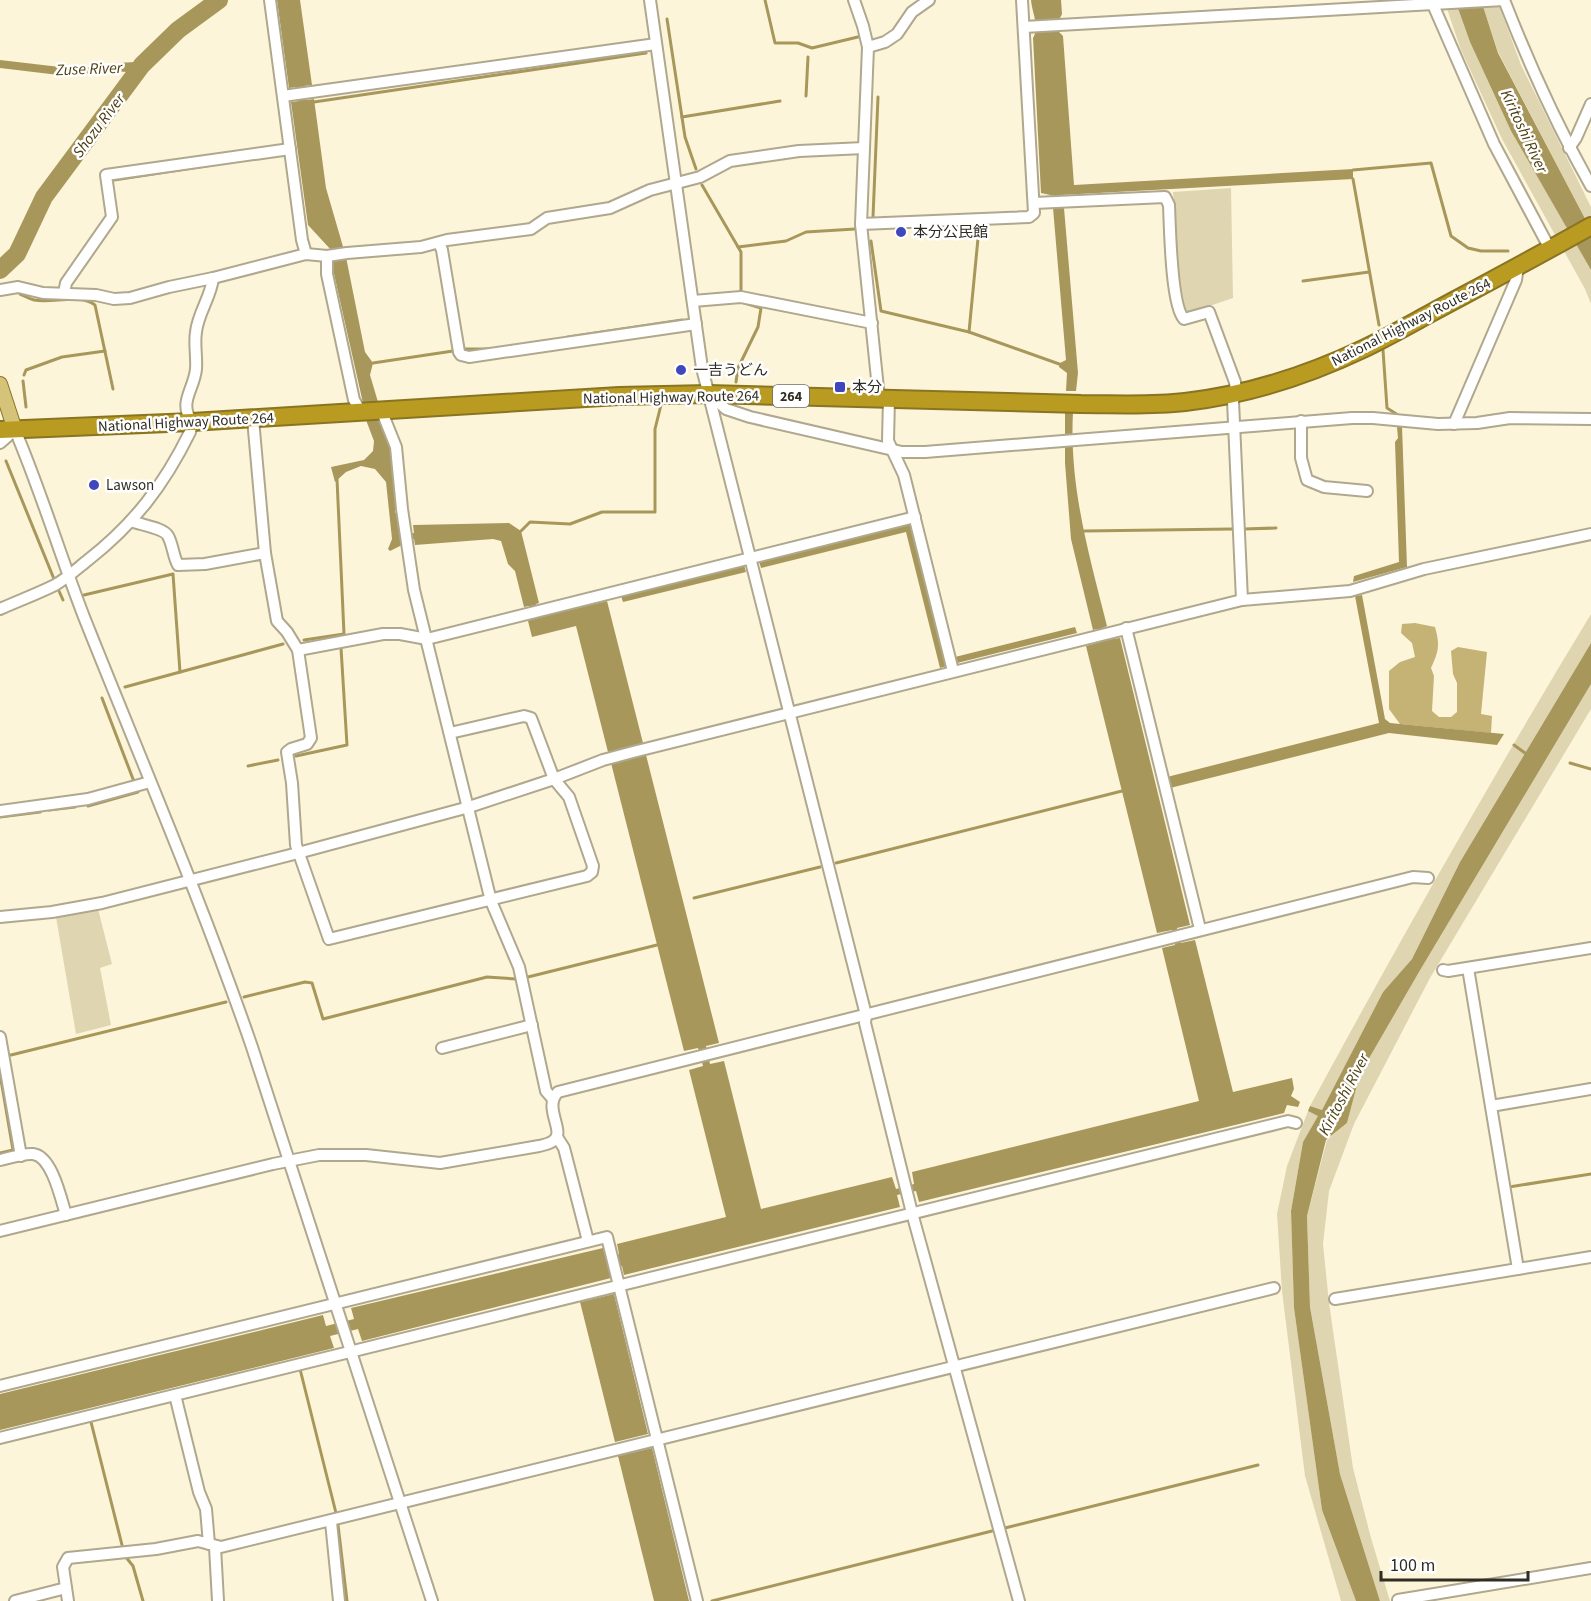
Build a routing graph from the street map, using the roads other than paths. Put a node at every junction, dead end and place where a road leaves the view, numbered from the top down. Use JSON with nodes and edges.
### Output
{"nodes":[{"id":1,"x":270,"y":0,"type":"edge"},
{"id":2,"x":650,"y":0,"type":"edge"},
{"id":3,"x":854,"y":0,"type":"edge"},
{"id":4,"x":929,"y":0,"type":"edge"},
{"id":5,"x":1022,"y":0,"type":"edge"},
{"id":6,"x":1503,"y":0,"type":"edge"},
{"id":7,"x":1433,"y":3,"type":"edge"},
{"id":8,"x":1028,"y":27,"type":"junction"},
{"id":9,"x":656,"y":44,"type":"junction"},
{"id":10,"x":868,"y":47,"type":"junction"},
{"id":11,"x":283,"y":96,"type":"junction"},
{"id":12,"x":1591,"y":104,"type":"edge"},
{"id":13,"x":290,"y":148,"type":"junction"},
{"id":14,"x":864,"y":148,"type":"junction"},
{"id":15,"x":1569,"y":148,"type":"junction"},
{"id":16,"x":677,"y":183,"type":"junction"},
{"id":17,"x":1591,"y":186,"type":"edge"},
{"id":18,"x":1034,"y":203,"type":"junction"},
{"id":19,"x":861,"y":224,"type":"junction"},
{"id":20,"x":1591,"y":226,"type":"edge"},
{"id":21,"x":439,"y":243,"type":"junction"},
{"id":22,"x":1550,"y":249,"type":"junction"},
{"id":23,"x":306,"y":255,"type":"junction"},
{"id":24,"x":329,"y":256,"type":"junction"},
{"id":25,"x":1518,"y":267,"type":"junction"},
{"id":26,"x":213,"y":278,"type":"junction"},
{"id":27,"x":0,"y":290,"type":"edge"},
{"id":28,"x":64,"y":293,"type":"junction"},
{"id":29,"x":693,"y":302,"type":"junction"},
{"id":30,"x":872,"y":323,"type":"junction"},
{"id":31,"x":696,"y":324,"type":"junction"},
{"id":32,"x":0,"y":384,"type":"edge"},
{"id":33,"x":1236,"y":393,"type":"junction"},
{"id":34,"x":708,"y":394,"type":"junction"},
{"id":35,"x":884,"y":398,"type":"junction"},
{"id":36,"x":382,"y":412,"type":"junction"},
{"id":37,"x":362,"y":413,"type":"junction"},
{"id":38,"x":253,"y":419,"type":"junction"},
{"id":39,"x":1591,"y":419,"type":"edge"},
{"id":40,"x":192,"y":422,"type":"junction"},
{"id":41,"x":1301,"y":422,"type":"junction"},
{"id":42,"x":1454,"y":424,"type":"junction"},
{"id":43,"x":1234,"y":427,"type":"junction"},
{"id":44,"x":7,"y":430,"type":"edge"},
{"id":45,"x":0,"y":443,"type":"edge"},
{"id":46,"x":892,"y":450,"type":"junction"},
{"id":47,"x":1367,"y":491,"type":"dead end"},
{"id":48,"x":915,"y":517,"type":"junction"},
{"id":49,"x":131,"y":521,"type":"junction"},
{"id":50,"x":1591,"y":534,"type":"edge"},
{"id":51,"x":265,"y":553,"type":"junction"},
{"id":52,"x":751,"y":557,"type":"junction"},
{"id":53,"x":68,"y":575,"type":"junction"},
{"id":54,"x":1242,"y":600,"type":"junction"},
{"id":55,"x":0,"y":609,"type":"edge"},
{"id":56,"x":1125,"y":628,"type":"junction"},
{"id":57,"x":427,"y":639,"type":"junction"},
{"id":58,"x":298,"y":650,"type":"junction"},
{"id":59,"x":953,"y":671,"type":"junction"},
{"id":60,"x":790,"y":712,"type":"junction"},
{"id":61,"x":450,"y":733,"type":"junction"},
{"id":62,"x":554,"y":779,"type":"junction"},
{"id":63,"x":150,"y":782,"type":"junction"},
{"id":64,"x":469,"y":807,"type":"junction"},
{"id":65,"x":0,"y":811,"type":"edge"},
{"id":66,"x":298,"y":853,"type":"junction"},
{"id":67,"x":1428,"y":878,"type":"dead end"},
{"id":68,"x":190,"y":881,"type":"junction"},
{"id":69,"x":491,"y":901,"type":"junction"},
{"id":70,"x":0,"y":917,"type":"edge"},
{"id":71,"x":1200,"y":929,"type":"junction"},
{"id":72,"x":1591,"y":948,"type":"edge"},
{"id":73,"x":1468,"y":968,"type":"junction"},
{"id":74,"x":1443,"y":970,"type":"dead end"},
{"id":75,"x":866,"y":1015,"type":"junction"},
{"id":76,"x":532,"y":1025,"type":"junction"},
{"id":77,"x":0,"y":1037,"type":"edge"},
{"id":78,"x":442,"y":1048,"type":"dead end"},
{"id":79,"x":1591,"y":1089,"type":"edge"},
{"id":80,"x":552,"y":1098,"type":"junction"},
{"id":81,"x":1491,"y":1106,"type":"junction"},
{"id":82,"x":1296,"y":1123,"type":"dead end"},
{"id":83,"x":556,"y":1137,"type":"junction"},
{"id":84,"x":21,"y":1156,"type":"junction"},
{"id":85,"x":0,"y":1160,"type":"edge"},
{"id":86,"x":289,"y":1161,"type":"junction"},
{"id":87,"x":912,"y":1213,"type":"junction"},
{"id":88,"x":66,"y":1215,"type":"junction"},
{"id":89,"x":0,"y":1231,"type":"edge"},
{"id":90,"x":588,"y":1241,"type":"junction"},
{"id":91,"x":1591,"y":1257,"type":"edge"},
{"id":92,"x":1518,"y":1269,"type":"junction"},
{"id":93,"x":620,"y":1287,"type":"junction"},
{"id":94,"x":1274,"y":1288,"type":"dead end"},
{"id":95,"x":1335,"y":1299,"type":"dead end"},
{"id":96,"x":336,"y":1304,"type":"junction"},
{"id":97,"x":352,"y":1352,"type":"junction"},
{"id":98,"x":954,"y":1366,"type":"junction"},
{"id":99,"x":0,"y":1386,"type":"edge"},
{"id":100,"x":175,"y":1395,"type":"junction"},
{"id":101,"x":0,"y":1438,"type":"edge"},
{"id":102,"x":657,"y":1440,"type":"junction"},
{"id":103,"x":401,"y":1504,"type":"junction"},
{"id":104,"x":331,"y":1522,"type":"junction"},
{"id":105,"x":212,"y":1545,"type":"junction"},
{"id":106,"x":1591,"y":1568,"type":"edge"},
{"id":107,"x":66,"y":1588,"type":"junction"},
{"id":108,"x":1398,"y":1600,"type":"edge"},
{"id":109,"x":15,"y":1601,"type":"edge"},
{"id":110,"x":68,"y":1601,"type":"edge"},
{"id":111,"x":218,"y":1601,"type":"edge"},
{"id":112,"x":339,"y":1601,"type":"edge"},
{"id":113,"x":432,"y":1601,"type":"edge"},
{"id":114,"x":697,"y":1601,"type":"edge"},
{"id":115,"x":1018,"y":1601,"type":"edge"}],
"edges":[{"from":1,"to":11,"type":"street"},
{"from":2,"to":9,"type":"street"},
{"from":3,"to":10,"type":"street"},
{"from":4,"to":10,"type":"street"},
{"from":5,"to":8,"type":"street"},
{"from":6,"to":7,"type":"street"},
{"from":6,"to":15,"type":"street"},
{"from":7,"to":8,"type":"street"},
{"from":7,"to":22,"type":"street"},
{"from":8,"to":18,"type":"street"},
{"from":9,"to":11,"type":"street"},
{"from":9,"to":16,"type":"street"},
{"from":10,"to":14,"type":"street"},
{"from":11,"to":13,"type":"street"},
{"from":12,"to":15,"type":"street"},
{"from":13,"to":23,"type":"street"},
{"from":13,"to":28,"type":"street"},
{"from":14,"to":16,"type":"street"},
{"from":14,"to":19,"type":"street"},
{"from":15,"to":17,"type":"street"},
{"from":16,"to":21,"type":"street"},
{"from":16,"to":29,"type":"street"},
{"from":18,"to":19,"type":"street"},
{"from":18,"to":33,"type":"street"},
{"from":19,"to":30,"type":"street"},
{"from":20,"to":22,"type":"highway","name":"National Highway Route 264","number":"264"},
{"from":21,"to":24,"type":"street"},
{"from":21,"to":31,"type":"street"},
{"from":22,"to":25,"type":"highway","name":"National Highway Route 264","number":"264"},
{"from":23,"to":24,"type":"street"},
{"from":23,"to":26,"type":"street"},
{"from":24,"to":37,"type":"street"},
{"from":25,"to":33,"type":"highway","name":"National Highway Route 264","number":"264"},
{"from":25,"to":42,"type":"street"},
{"from":26,"to":28,"type":"street"},
{"from":26,"to":40,"type":"street"},
{"from":27,"to":28,"type":"street"},
{"from":29,"to":30,"type":"street"},
{"from":29,"to":31,"type":"street"},
{"from":30,"to":35,"type":"street"},
{"from":31,"to":34,"type":"street"},
{"from":32,"to":44,"type":"main road"},
{"from":33,"to":35,"type":"highway","name":"National Highway Route 264","number":"264"},
{"from":33,"to":43,"type":"street"},
{"from":34,"to":35,"type":"highway","name":"National Highway Route 264","number":"264"},
{"from":34,"to":36,"type":"highway","name":"National Highway Route 264","number":"264"},
{"from":34,"to":46,"type":"street"},
{"from":34,"to":52,"type":"street"},
{"from":35,"to":46,"type":"street"},
{"from":36,"to":37,"type":"highway","name":"National Highway Route 264","number":"264"},
{"from":36,"to":57,"type":"street"},
{"from":37,"to":38,"type":"highway","name":"National Highway Route 264","number":"264"},
{"from":38,"to":40,"type":"highway","name":"National Highway Route 264","number":"264"},
{"from":38,"to":51,"type":"street"},
{"from":39,"to":42,"type":"street"},
{"from":40,"to":44,"type":"highway","name":"National Highway Route 264","number":"264"},
{"from":40,"to":49,"type":"street"},
{"from":41,"to":42,"type":"street"},
{"from":41,"to":43,"type":"street"},
{"from":41,"to":47,"type":"street"},
{"from":43,"to":46,"type":"street"},
{"from":43,"to":54,"type":"street"},
{"from":44,"to":45,"type":"street"},
{"from":44,"to":53,"type":"street"},
{"from":46,"to":48,"type":"street"},
{"from":48,"to":52,"type":"street"},
{"from":48,"to":59,"type":"street"},
{"from":49,"to":51,"type":"street"},
{"from":49,"to":53,"type":"street"},
{"from":50,"to":54,"type":"street"},
{"from":51,"to":58,"type":"street"},
{"from":52,"to":57,"type":"street"},
{"from":52,"to":60,"type":"street"},
{"from":53,"to":55,"type":"street"},
{"from":53,"to":63,"type":"street"},
{"from":54,"to":56,"type":"street"},
{"from":56,"to":59,"type":"street"},
{"from":56,"to":71,"type":"street"},
{"from":57,"to":58,"type":"street"},
{"from":57,"to":61,"type":"street"},
{"from":58,"to":66,"type":"street"},
{"from":59,"to":60,"type":"street"},
{"from":60,"to":62,"type":"street"},
{"from":60,"to":75,"type":"street"},
{"from":61,"to":62,"type":"street"},
{"from":61,"to":64,"type":"street"},
{"from":62,"to":64,"type":"street"},
{"from":62,"to":69,"type":"street"},
{"from":63,"to":65,"type":"street"},
{"from":63,"to":68,"type":"street"},
{"from":64,"to":66,"type":"street"},
{"from":64,"to":69,"type":"street"},
{"from":66,"to":68,"type":"street"},
{"from":66,"to":69,"type":"street"},
{"from":67,"to":71,"type":"street"},
{"from":68,"to":70,"type":"street"},
{"from":68,"to":86,"type":"street"},
{"from":69,"to":76,"type":"street"},
{"from":71,"to":75,"type":"street"},
{"from":72,"to":73,"type":"street"},
{"from":73,"to":74,"type":"street"},
{"from":73,"to":81,"type":"street"},
{"from":75,"to":80,"type":"street"},
{"from":75,"to":87,"type":"street"},
{"from":76,"to":78,"type":"street"},
{"from":76,"to":80,"type":"street"},
{"from":77,"to":84,"type":"street"},
{"from":79,"to":81,"type":"street"},
{"from":80,"to":83,"type":"street"},
{"from":81,"to":92,"type":"street"},
{"from":82,"to":87,"type":"street"},
{"from":83,"to":86,"type":"street"},
{"from":83,"to":90,"type":"street"},
{"from":84,"to":85,"type":"street"},
{"from":84,"to":88,"type":"street"},
{"from":86,"to":88,"type":"street"},
{"from":86,"to":96,"type":"street"},
{"from":87,"to":93,"type":"street"},
{"from":87,"to":98,"type":"street"},
{"from":88,"to":89,"type":"street"},
{"from":90,"to":93,"type":"street"},
{"from":90,"to":96,"type":"street"},
{"from":91,"to":92,"type":"street"},
{"from":92,"to":95,"type":"street"},
{"from":93,"to":97,"type":"street"},
{"from":93,"to":102,"type":"street"},
{"from":94,"to":98,"type":"street"},
{"from":96,"to":97,"type":"street"},
{"from":96,"to":99,"type":"street"},
{"from":97,"to":100,"type":"street"},
{"from":97,"to":103,"type":"street"},
{"from":98,"to":102,"type":"street"},
{"from":98,"to":115,"type":"street"},
{"from":100,"to":101,"type":"street"},
{"from":100,"to":105,"type":"street"},
{"from":102,"to":103,"type":"street"},
{"from":102,"to":114,"type":"street"},
{"from":103,"to":104,"type":"street"},
{"from":103,"to":113,"type":"street"},
{"from":104,"to":105,"type":"street"},
{"from":104,"to":112,"type":"street"},
{"from":105,"to":107,"type":"street"},
{"from":105,"to":111,"type":"street"},
{"from":106,"to":108,"type":"street"},
{"from":107,"to":109,"type":"street"},
{"from":107,"to":110,"type":"street"}]}
